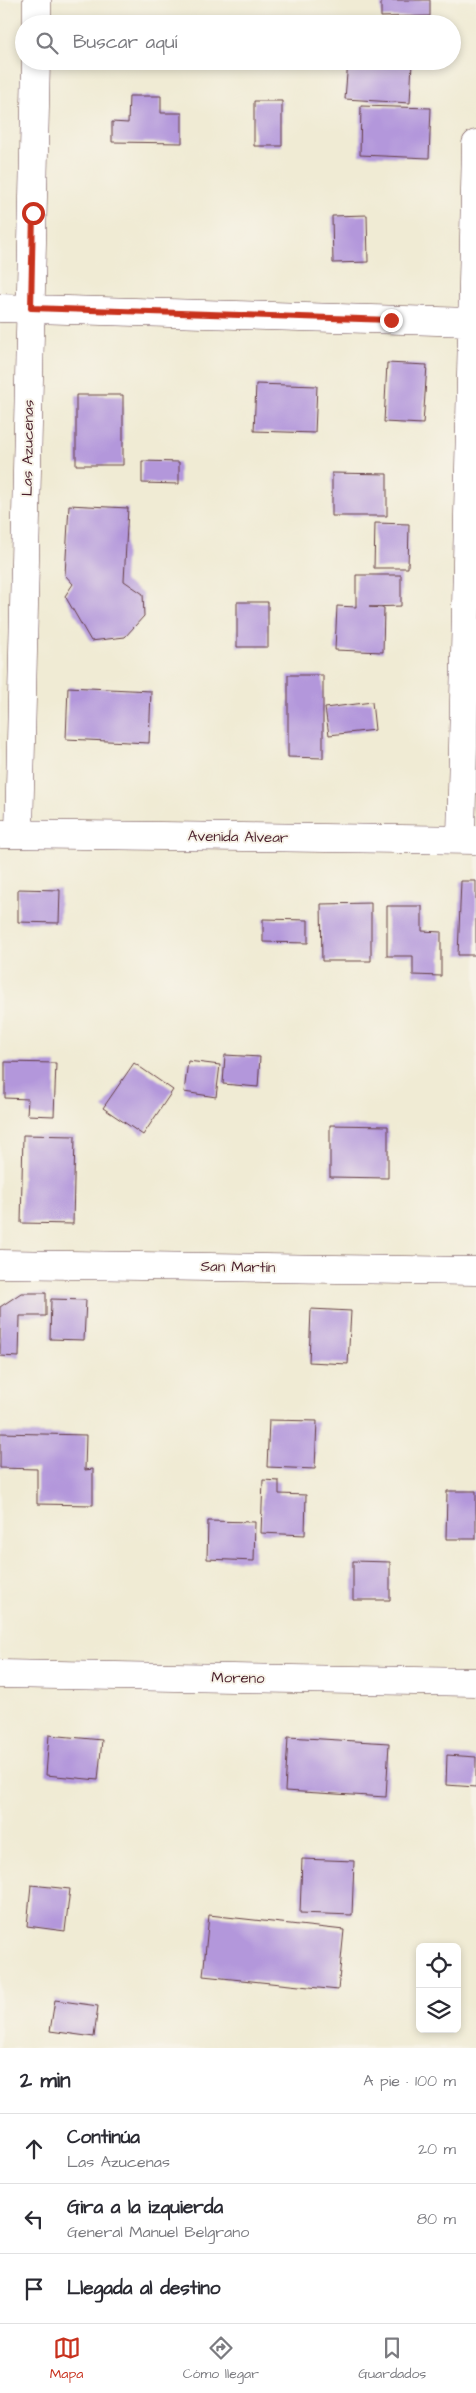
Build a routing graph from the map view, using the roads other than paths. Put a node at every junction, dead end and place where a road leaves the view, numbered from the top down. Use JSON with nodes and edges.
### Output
{"nodes":[{"id":1,"x":37,"y":0,"type":"edge"},
{"id":2,"x":36,"y":15,"type":"edge"},
{"id":3,"x":36,"y":70,"type":"edge"},
{"id":4,"x":476,"y":144,"type":"edge"},
{"id":5,"x":0,"y":308,"type":"edge"},
{"id":6,"x":31,"y":308,"type":"junction"},
{"id":7,"x":471,"y":322,"type":"junction"},
{"id":8,"x":9,"y":834,"type":"edge"},
{"id":9,"x":468,"y":839,"type":"edge"},
{"id":10,"x":0,"y":1264,"type":"edge"},
{"id":11,"x":476,"y":1270,"type":"edge"},
{"id":12,"x":0,"y":1674,"type":"edge"},
{"id":13,"x":476,"y":1682,"type":"edge"}],
"edges":[{"from":1,"to":2,"type":"street"},
{"from":3,"to":6,"type":"street","name":"Las Azucenas"},
{"from":4,"to":7,"type":"street"},
{"from":5,"to":6,"type":"street"},
{"from":6,"to":7,"type":"street"},
{"from":6,"to":8,"type":"street","name":"Las Azucenas"},
{"from":7,"to":9,"type":"street"},
{"from":8,"to":9,"type":"street","name":"Avenida Alvear"},
{"from":10,"to":11,"type":"street","name":"San Martín"},
{"from":12,"to":13,"type":"street","name":"Moreno"}]}
